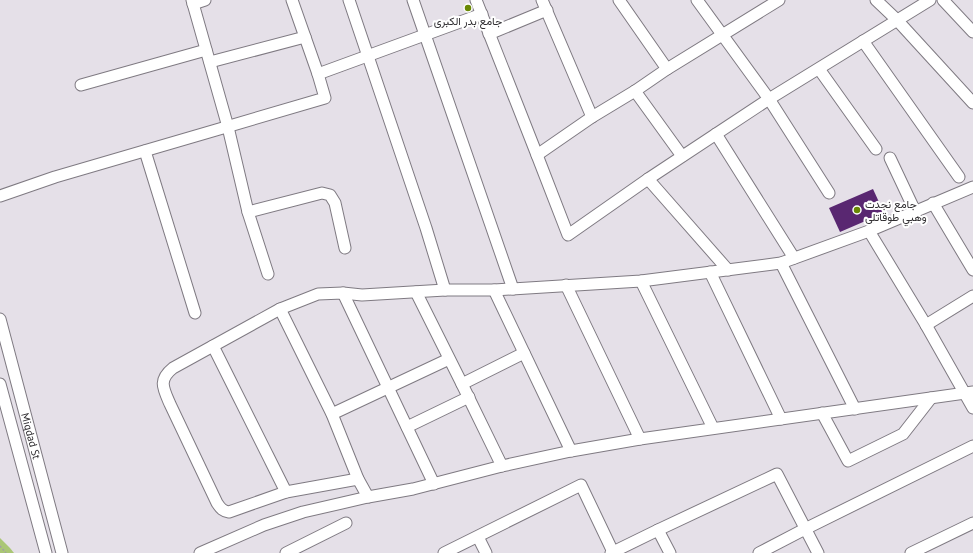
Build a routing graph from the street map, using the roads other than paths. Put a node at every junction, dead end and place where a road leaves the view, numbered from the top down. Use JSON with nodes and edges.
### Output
{"nodes":[{"id":1,"x":205,"y":0,"type":"edge"},
{"id":2,"x":292,"y":0,"type":"edge"},
{"id":3,"x":349,"y":0,"type":"edge"},
{"id":4,"x":412,"y":0,"type":"edge"},
{"id":5,"x":476,"y":0,"type":"edge"},
{"id":6,"x":619,"y":0,"type":"edge"},
{"id":7,"x":697,"y":0,"type":"edge"},
{"id":8,"x":779,"y":0,"type":"edge"},
{"id":9,"x":876,"y":0,"type":"edge"},
{"id":10,"x":930,"y":0,"type":"edge"},
{"id":11,"x":943,"y":0,"type":"edge"},
{"id":12,"x":192,"y":2,"type":"edge"},
{"id":13,"x":545,"y":5,"type":"edge"},
{"id":14,"x":482,"y":14,"type":"junction"},
{"id":15,"x":897,"y":20,"type":"junction"},
{"id":16,"x":973,"y":32,"type":"edge"},
{"id":17,"x":489,"y":34,"type":"junction"},
{"id":18,"x":425,"y":35,"type":"junction"},
{"id":19,"x":722,"y":35,"type":"junction"},
{"id":20,"x":305,"y":37,"type":"junction"},
{"id":21,"x":863,"y":41,"type":"junction"},
{"id":22,"x":206,"y":50,"type":"junction"},
{"id":23,"x":368,"y":56,"type":"junction"},
{"id":24,"x":210,"y":62,"type":"junction"},
{"id":25,"x":667,"y":69,"type":"junction"},
{"id":26,"x":819,"y":69,"type":"junction"},
{"id":27,"x":318,"y":74,"type":"junction"},
{"id":28,"x":81,"y":85,"type":"dead end"},
{"id":29,"x":635,"y":91,"type":"junction"},
{"id":30,"x":769,"y":99,"type":"junction"},
{"id":31,"x":973,"y":103,"type":"edge"},
{"id":32,"x":592,"y":117,"type":"junction"},
{"id":33,"x":228,"y":127,"type":"junction"},
{"id":34,"x":716,"y":134,"type":"junction"},
{"id":35,"x":876,"y":148,"type":"dead end"},
{"id":36,"x":145,"y":151,"type":"junction"},
{"id":37,"x":537,"y":155,"type":"junction"},
{"id":38,"x":682,"y":156,"type":"junction"},
{"id":39,"x":890,"y":158,"type":"dead end"},
{"id":40,"x":959,"y":177,"type":"dead end"},
{"id":41,"x":648,"y":179,"type":"junction"},
{"id":42,"x":973,"y":187,"type":"edge"},
{"id":43,"x":829,"y":193,"type":"dead end"},
{"id":44,"x":0,"y":196,"type":"edge"},
{"id":45,"x":933,"y":203,"type":"junction"},
{"id":46,"x":915,"y":211,"type":"junction"},
{"id":47,"x":248,"y":212,"type":"junction"},
{"id":48,"x":869,"y":231,"type":"junction"},
{"id":49,"x":345,"y":248,"type":"dead end"},
{"id":50,"x":794,"y":258,"type":"junction"},
{"id":51,"x":781,"y":263,"type":"junction"},
{"id":52,"x":728,"y":270,"type":"junction"},
{"id":53,"x":973,"y":270,"type":"edge"},
{"id":54,"x":710,"y":272,"type":"junction"},
{"id":55,"x":268,"y":274,"type":"dead end"},
{"id":56,"x":641,"y":281,"type":"junction"},
{"id":57,"x":566,"y":286,"type":"junction"},
{"id":58,"x":513,"y":289,"type":"junction"},
{"id":59,"x":444,"y":290,"type":"junction"},
{"id":60,"x":494,"y":290,"type":"junction"},
{"id":61,"x":416,"y":292,"type":"junction"},
{"id":62,"x":343,"y":294,"type":"junction"},
{"id":63,"x":973,"y":296,"type":"edge"},
{"id":64,"x":280,"y":310,"type":"junction"},
{"id":65,"x":195,"y":313,"type":"dead end"},
{"id":66,"x":0,"y":319,"type":"edge"},
{"id":67,"x":926,"y":325,"type":"junction"},
{"id":68,"x":214,"y":346,"type":"junction"},
{"id":69,"x":524,"y":354,"type":"junction"},
{"id":70,"x":449,"y":359,"type":"junction"},
{"id":71,"x":0,"y":384,"type":"edge"},
{"id":72,"x":462,"y":384,"type":"junction"},
{"id":73,"x":388,"y":388,"type":"junction"},
{"id":74,"x":969,"y":393,"type":"edge"},
{"id":75,"x":469,"y":397,"type":"junction"},
{"id":76,"x":931,"y":398,"type":"junction"},
{"id":77,"x":3,"y":405,"type":"edge"},
{"id":78,"x":973,"y":408,"type":"edge"},
{"id":79,"x":855,"y":409,"type":"junction"},
{"id":80,"x":822,"y":413,"type":"junction"},
{"id":81,"x":332,"y":414,"type":"junction"},
{"id":82,"x":781,"y":419,"type":"junction"},
{"id":83,"x":407,"y":427,"type":"junction"},
{"id":84,"x":713,"y":428,"type":"junction"},
{"id":85,"x":640,"y":438,"type":"junction"},
{"id":86,"x":973,"y":446,"type":"edge"},
{"id":87,"x":571,"y":452,"type":"junction"},
{"id":88,"x":502,"y":466,"type":"junction"},
{"id":89,"x":358,"y":479,"type":"junction"},
{"id":90,"x":434,"y":484,"type":"junction"},
{"id":91,"x":286,"y":492,"type":"junction"},
{"id":92,"x":368,"y":497,"type":"junction"},
{"id":93,"x":346,"y":523,"type":"dead end"},
{"id":94,"x":973,"y":523,"type":"edge"},
{"id":95,"x":805,"y":529,"type":"junction"},
{"id":96,"x":658,"y":530,"type":"junction"},
{"id":97,"x":478,"y":537,"type":"junction"},
{"id":98,"x":46,"y":553,"type":"edge"},
{"id":99,"x":62,"y":553,"type":"edge"},
{"id":100,"x":200,"y":553,"type":"edge"},
{"id":101,"x":286,"y":553,"type":"edge"},
{"id":102,"x":444,"y":553,"type":"edge"},
{"id":103,"x":486,"y":553,"type":"edge"},
{"id":104,"x":612,"y":553,"type":"edge"},
{"id":105,"x":670,"y":553,"type":"edge"},
{"id":106,"x":759,"y":553,"type":"edge"},
{"id":107,"x":818,"y":553,"type":"edge"},
{"id":108,"x":912,"y":553,"type":"edge"}],
"edges":[{"from":1,"to":12,"type":"street"},
{"from":2,"to":20,"type":"street"},
{"from":3,"to":23,"type":"street"},
{"from":4,"to":18,"type":"street"},
{"from":5,"to":14,"type":"street"},
{"from":6,"to":25,"type":"street"},
{"from":7,"to":19,"type":"street"},
{"from":8,"to":19,"type":"street"},
{"from":9,"to":15,"type":"street"},
{"from":10,"to":15,"type":"street"},
{"from":11,"to":16,"type":"street"},
{"from":12,"to":22,"type":"street"},
{"from":13,"to":17,"type":"street"},
{"from":13,"to":32,"type":"street"},
{"from":14,"to":17,"type":"street"},
{"from":14,"to":18,"type":"street"},
{"from":15,"to":21,"type":"street"},
{"from":15,"to":31,"type":"street"},
{"from":17,"to":37,"type":"street"},
{"from":18,"to":23,"type":"street"},
{"from":18,"to":58,"type":"street"},
{"from":19,"to":25,"type":"street"},
{"from":19,"to":30,"type":"street"},
{"from":20,"to":24,"type":"street"},
{"from":20,"to":27,"type":"street"},
{"from":21,"to":26,"type":"street"},
{"from":21,"to":40,"type":"street"},
{"from":22,"to":24,"type":"street"},
{"from":22,"to":28,"type":"street"},
{"from":23,"to":27,"type":"street"},
{"from":23,"to":59,"type":"street"},
{"from":24,"to":33,"type":"street"},
{"from":25,"to":29,"type":"street"},
{"from":26,"to":30,"type":"street"},
{"from":26,"to":35,"type":"street"},
{"from":27,"to":33,"type":"street"},
{"from":29,"to":32,"type":"street"},
{"from":29,"to":38,"type":"street"},
{"from":30,"to":34,"type":"street"},
{"from":30,"to":43,"type":"street"},
{"from":32,"to":37,"type":"street"},
{"from":33,"to":36,"type":"street"},
{"from":33,"to":47,"type":"street"},
{"from":34,"to":38,"type":"street"},
{"from":34,"to":50,"type":"street"},
{"from":36,"to":44,"type":"street"},
{"from":36,"to":65,"type":"street"},
{"from":37,"to":41,"type":"street"},
{"from":38,"to":41,"type":"street"},
{"from":39,"to":46,"type":"street"},
{"from":41,"to":52,"type":"street"},
{"from":42,"to":45,"type":"street"},
{"from":45,"to":46,"type":"street"},
{"from":45,"to":53,"type":"street"},
{"from":46,"to":48,"type":"street"},
{"from":47,"to":49,"type":"street"},
{"from":47,"to":55,"type":"street"},
{"from":48,"to":50,"type":"street"},
{"from":48,"to":67,"type":"street"},
{"from":50,"to":51,"type":"street"},
{"from":51,"to":52,"type":"street"},
{"from":51,"to":79,"type":"street"},
{"from":52,"to":54,"type":"street"},
{"from":54,"to":56,"type":"street"},
{"from":54,"to":82,"type":"street"},
{"from":56,"to":57,"type":"street"},
{"from":56,"to":84,"type":"street"},
{"from":57,"to":58,"type":"street"},
{"from":57,"to":85,"type":"street"},
{"from":58,"to":60,"type":"street"},
{"from":59,"to":60,"type":"street"},
{"from":59,"to":61,"type":"street"},
{"from":60,"to":69,"type":"street"},
{"from":61,"to":62,"type":"street"},
{"from":61,"to":70,"type":"street"},
{"from":62,"to":64,"type":"street"},
{"from":62,"to":73,"type":"street"},
{"from":63,"to":67,"type":"street"},
{"from":64,"to":68,"type":"street"},
{"from":64,"to":81,"type":"street"},
{"from":66,"to":99,"type":"street","name":"Miqdad St"},
{"from":67,"to":74,"type":"street"},
{"from":68,"to":91,"type":"street"},
{"from":68,"to":91,"type":"street"},
{"from":69,"to":72,"type":"street"},
{"from":69,"to":87,"type":"street"},
{"from":70,"to":72,"type":"street"},
{"from":70,"to":73,"type":"street"},
{"from":71,"to":77,"type":"street","name":"Miqdad St"},
{"from":72,"to":75,"type":"street"},
{"from":73,"to":81,"type":"street"},
{"from":73,"to":83,"type":"street"},
{"from":74,"to":76,"type":"street"},
{"from":74,"to":78,"type":"street"},
{"from":75,"to":83,"type":"street"},
{"from":75,"to":88,"type":"street"},
{"from":76,"to":79,"type":"street"},
{"from":76,"to":80,"type":"street"},
{"from":77,"to":98,"type":"street","name":"Miqdad St"},
{"from":79,"to":80,"type":"street"},
{"from":80,"to":82,"type":"street"},
{"from":81,"to":89,"type":"street"},
{"from":82,"to":84,"type":"street"},
{"from":83,"to":90,"type":"street"},
{"from":84,"to":85,"type":"street"},
{"from":85,"to":87,"type":"street"},
{"from":86,"to":95,"type":"street"},
{"from":87,"to":88,"type":"street"},
{"from":88,"to":90,"type":"street"},
{"from":89,"to":91,"type":"street"},
{"from":89,"to":92,"type":"street"},
{"from":90,"to":92,"type":"street"},
{"from":92,"to":100,"type":"street"},
{"from":93,"to":101,"type":"street"},
{"from":94,"to":108,"type":"street"},
{"from":95,"to":96,"type":"street"},
{"from":95,"to":106,"type":"street"},
{"from":95,"to":107,"type":"street"},
{"from":96,"to":104,"type":"street"},
{"from":96,"to":105,"type":"street"},
{"from":97,"to":102,"type":"street"},
{"from":97,"to":103,"type":"street"},
{"from":97,"to":104,"type":"street"}]}
